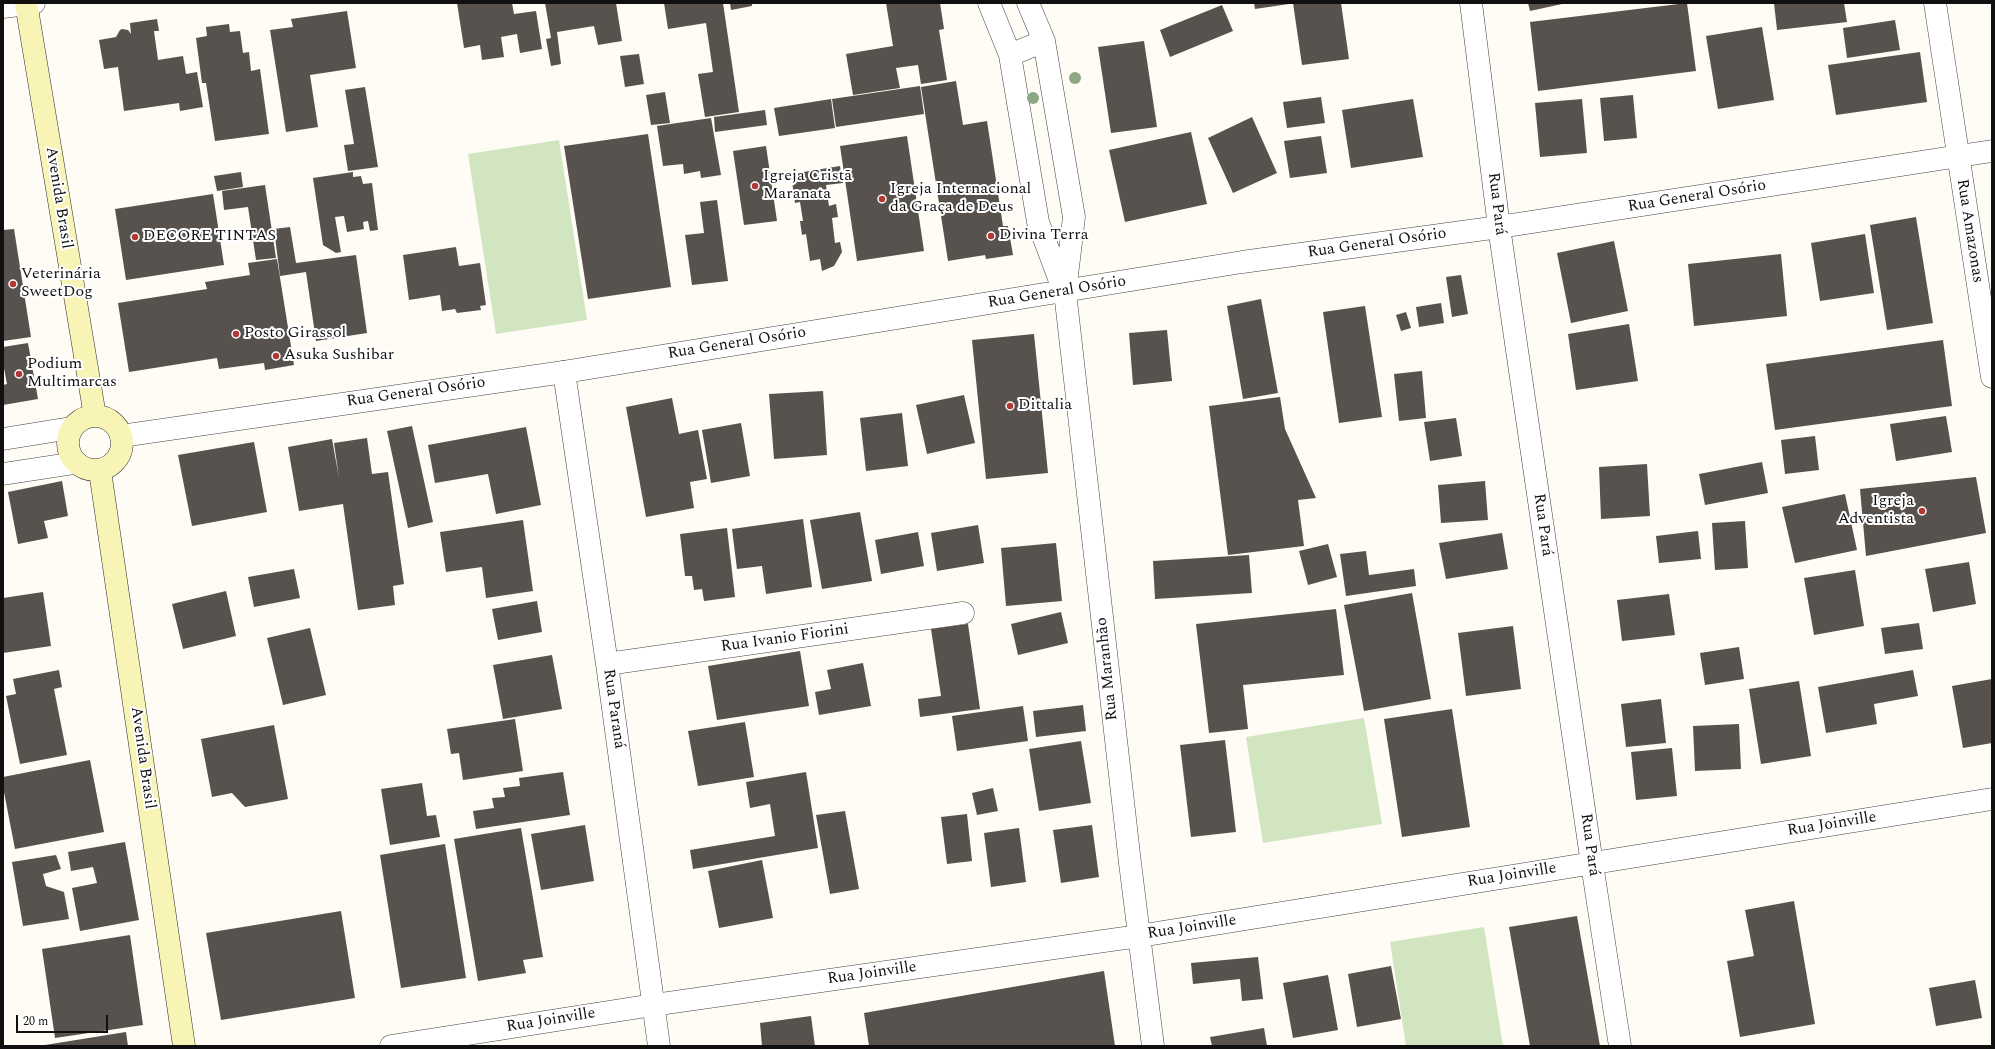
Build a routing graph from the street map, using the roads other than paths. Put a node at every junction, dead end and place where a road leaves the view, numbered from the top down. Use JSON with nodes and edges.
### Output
{"nodes":[{"id":1,"x":29,"y":3,"type":"edge"},
{"id":2,"x":989,"y":3,"type":"edge"},
{"id":3,"x":1028,"y":3,"type":"edge"},
{"id":4,"x":1471,"y":3,"type":"edge"},
{"id":5,"x":1935,"y":3,"type":"edge"},
{"id":6,"x":3,"y":8,"type":"edge"},
{"id":7,"x":1044,"y":41,"type":"junction"},
{"id":8,"x":1010,"y":55,"type":"junction"},
{"id":9,"x":1992,"y":151,"type":"edge"},
{"id":10,"x":1957,"y":156,"type":"junction"},
{"id":11,"x":1499,"y":227,"type":"junction"},
{"id":12,"x":1065,"y":292,"type":"junction"},
{"id":13,"x":564,"y":372,"type":"junction"},
{"id":14,"x":1992,"y":377,"type":"edge"},
{"id":15,"x":94,"y":416,"type":"junction"},
{"id":16,"x":71,"y":428,"type":"junction"},
{"id":17,"x":121,"y":436,"type":"junction"},
{"id":18,"x":3,"y":439,"type":"edge"},
{"id":19,"x":75,"y":463,"type":"junction"},
{"id":20,"x":100,"y":471,"type":"junction"},
{"id":21,"x":3,"y":474,"type":"edge"},
{"id":22,"x":963,"y":613,"type":"dead end"},
{"id":23,"x":607,"y":664,"type":"junction"},
{"id":24,"x":1992,"y":799,"type":"edge"},
{"id":25,"x":1592,"y":864,"type":"junction"},
{"id":26,"x":1139,"y":936,"type":"junction"},
{"id":27,"x":653,"y":1005,"type":"junction"},
{"id":28,"x":184,"y":1046,"type":"edge"},
{"id":29,"x":391,"y":1046,"type":"edge"},
{"id":30,"x":659,"y":1046,"type":"edge"},
{"id":31,"x":1153,"y":1046,"type":"edge"},
{"id":32,"x":1620,"y":1046,"type":"edge"}],
"edges":[{"from":1,"to":6,"type":"street"},
{"from":1,"to":15,"type":"main road","name":"Avenida Brasil"},
{"from":2,"to":8,"type":"street"},
{"from":3,"to":7,"type":"street"},
{"from":4,"to":11,"type":"street","name":"Rua Pará"},
{"from":5,"to":10,"type":"street","name":"Rua Amazonas"},
{"from":7,"to":8,"type":"street"},
{"from":7,"to":12,"type":"street"},
{"from":8,"to":12,"type":"street"},
{"from":9,"to":10,"type":"street","name":"Rua General Osório"},
{"from":10,"to":11,"type":"street","name":"Rua General Osório"},
{"from":10,"to":14,"type":"street","name":"Rua Amazonas"},
{"from":11,"to":12,"type":"street","name":"Rua General Osório"},
{"from":11,"to":25,"type":"street","name":"Rua Pará"},
{"from":12,"to":13,"type":"street","name":"Rua General Osório"},
{"from":12,"to":26,"type":"street","name":"Rua Maranhão"},
{"from":13,"to":17,"type":"street","name":"Rua General Osório"},
{"from":13,"to":23,"type":"street","name":"Rua Paraná"},
{"from":15,"to":16,"type":"main road"},
{"from":15,"to":17,"type":"main road"},
{"from":16,"to":18,"type":"street"},
{"from":16,"to":19,"type":"main road"},
{"from":17,"to":20,"type":"main road"},
{"from":19,"to":20,"type":"main road"},
{"from":19,"to":21,"type":"street"},
{"from":20,"to":28,"type":"main road","name":"Avenida Brasil"},
{"from":22,"to":23,"type":"street","name":"Rua Ivanio Fiorini"},
{"from":23,"to":27,"type":"street","name":"Rua Paraná"},
{"from":24,"to":25,"type":"street","name":"Rua Joinville"},
{"from":25,"to":26,"type":"street","name":"Rua Joinville"},
{"from":25,"to":32,"type":"street","name":"Rua Pará"},
{"from":26,"to":27,"type":"street","name":"Rua Joinville"},
{"from":26,"to":31,"type":"street","name":"Rua Maranhão"},
{"from":27,"to":29,"type":"street","name":"Rua Joinville"},
{"from":27,"to":30,"type":"street","name":"Rua Paraná"}]}
